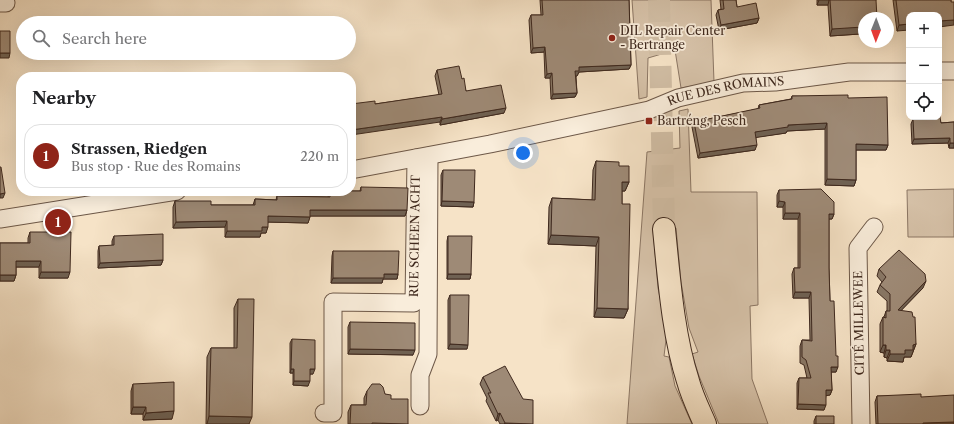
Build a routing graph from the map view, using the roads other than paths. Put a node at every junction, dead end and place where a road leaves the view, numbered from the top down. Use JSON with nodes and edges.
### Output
{"nodes":[{"id":1,"x":954,"y":71,"type":"edge"},
{"id":2,"x":906,"y":72,"type":"edge"},
{"id":3,"x":942,"y":72,"type":"edge"},
{"id":4,"x":423,"y":157,"type":"junction"},
{"id":5,"x":356,"y":169,"type":"edge"},
{"id":6,"x":146,"y":196,"type":"edge"},
{"id":7,"x":0,"y":220,"type":"edge"},
{"id":8,"x":874,"y":227,"type":"dead end"},
{"id":9,"x":664,"y":229,"type":"tunnel mouth"},
{"id":10,"x":420,"y":406,"type":"dead end"},
{"id":11,"x":324,"y":413,"type":"dead end"},
{"id":12,"x":705,"y":424,"type":"edge"},
{"id":13,"x":861,"y":424,"type":"edge"}],
"edges":[{"from":1,"to":3,"type":"street"},
{"from":2,"to":4,"type":"street","name":"RUE DES ROMAINS"},
{"from":4,"to":5,"type":"street","name":"RUE DES ROMAINS"},
{"from":4,"to":10,"type":"street"},
{"from":4,"to":11,"type":"street","name":"RUE SCHEEN ACHT"},
{"from":6,"to":7,"type":"street"},
{"from":8,"to":13,"type":"street","name":"CITÉ MILLEWEE"},
{"from":9,"to":12,"type":"main road"}]}
